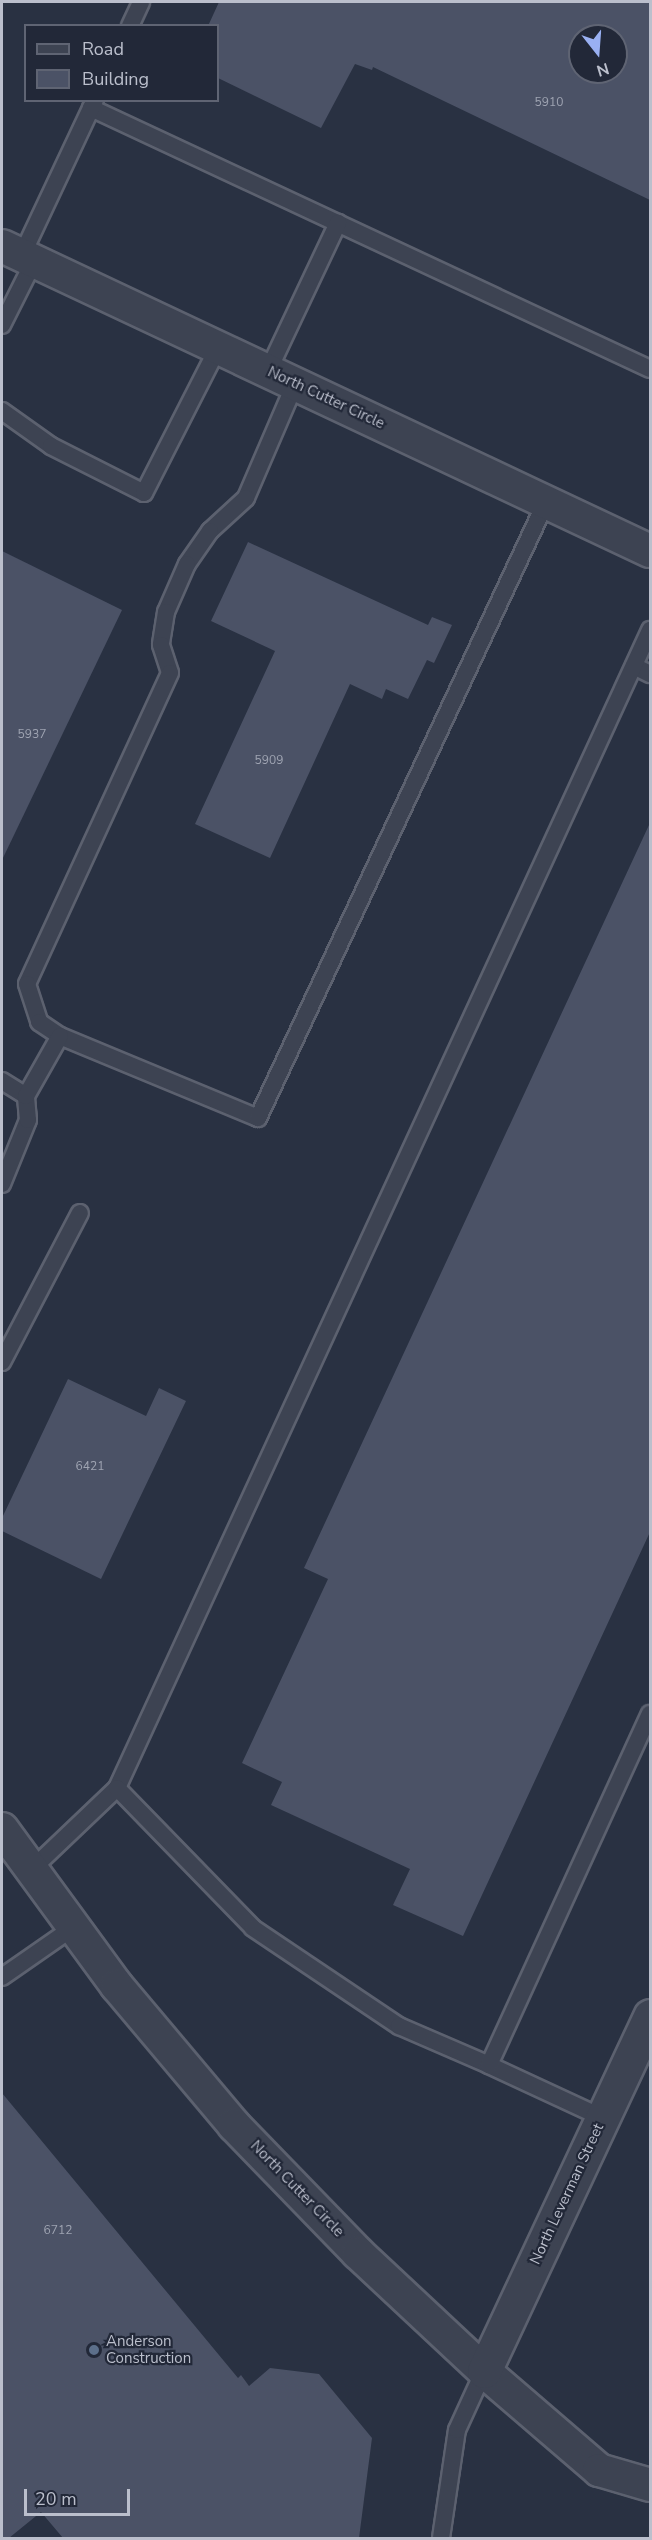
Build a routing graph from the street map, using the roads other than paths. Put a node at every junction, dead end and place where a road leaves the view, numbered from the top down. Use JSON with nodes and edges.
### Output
{"nodes":[{"id":1,"x":141,"y":2,"type":"edge"},
{"id":2,"x":131,"y":24,"type":"edge"},
{"id":3,"x":93,"y":104,"type":"edge"},
{"id":4,"x":338,"y":223,"type":"junction"},
{"id":5,"x":19,"y":254,"type":"edge"},
{"id":6,"x":2,"y":325,"type":"edge"},
{"id":7,"x":218,"y":348,"type":"junction"},
{"id":8,"x":651,"y":369,"type":"edge"},
{"id":9,"x":282,"y":377,"type":"junction"},
{"id":10,"x":2,"y":411,"type":"edge"},
{"id":11,"x":546,"y":502,"type":"junction"},
{"id":12,"x":651,"y":551,"type":"edge"},
{"id":13,"x":651,"y":630,"type":"edge"},
{"id":14,"x":634,"y":666,"type":"junction"},
{"id":15,"x":651,"y":674,"type":"edge"},
{"id":16,"x":60,"y":1036,"type":"junction"},
{"id":17,"x":2,"y":1081,"type":"edge"},
{"id":18,"x":26,"y":1096,"type":"junction"},
{"id":19,"x":2,"y":1184,"type":"edge"},
{"id":20,"x":80,"y":1213,"type":"dead end"},
{"id":21,"x":2,"y":1362,"type":"edge"},
{"id":22,"x":651,"y":1714,"type":"edge"},
{"id":23,"x":117,"y":1788,"type":"junction"},
{"id":24,"x":2,"y":1829,"type":"edge"},
{"id":25,"x":32,"y":1869,"type":"junction"},
{"id":26,"x":74,"y":1927,"type":"junction"},
{"id":27,"x":2,"y":1977,"type":"edge"},
{"id":28,"x":651,"y":2016,"type":"edge"},
{"id":29,"x":489,"y":2065,"type":"junction"},
{"id":30,"x":603,"y":2118,"type":"junction"},
{"id":31,"x":484,"y":2371,"type":"junction"},
{"id":32,"x":651,"y":2485,"type":"edge"},
{"id":33,"x":445,"y":2536,"type":"edge"}],
"edges":[{"from":1,"to":2,"type":"lane"},
{"from":3,"to":4,"type":"lane"},
{"from":3,"to":5,"type":"lane"},
{"from":4,"to":8,"type":"lane"},
{"from":4,"to":9,"type":"lane"},
{"from":5,"to":6,"type":"lane"},
{"from":5,"to":7,"type":"street","name":"North Cutter Circle"},
{"from":7,"to":9,"type":"street","name":"North Cutter Circle"},
{"from":7,"to":10,"type":"lane"},
{"from":9,"to":11,"type":"street","name":"North Cutter Circle"},
{"from":9,"to":16,"type":"lane"},
{"from":11,"to":12,"type":"street","name":"North Cutter Circle"},
{"from":11,"to":16,"type":"lane"},
{"from":13,"to":14,"type":"lane"},
{"from":14,"to":15,"type":"lane"},
{"from":14,"to":23,"type":"lane"},
{"from":16,"to":18,"type":"lane"},
{"from":17,"to":18,"type":"lane"},
{"from":18,"to":19,"type":"lane"},
{"from":20,"to":21,"type":"lane"},
{"from":22,"to":29,"type":"lane"},
{"from":23,"to":25,"type":"lane"},
{"from":23,"to":29,"type":"lane"},
{"from":24,"to":25,"type":"street","name":"North Cutter Circle"},
{"from":25,"to":26,"type":"street","name":"North Cutter Circle"},
{"from":26,"to":27,"type":"lane"},
{"from":26,"to":31,"type":"street","name":"North Cutter Circle"},
{"from":28,"to":30,"type":"street","name":"North Leverman Street"},
{"from":29,"to":30,"type":"lane"},
{"from":30,"to":31,"type":"street","name":"North Leverman Street"},
{"from":31,"to":32,"type":"street","name":"North Cutter Circle"},
{"from":31,"to":33,"type":"lane"}]}
